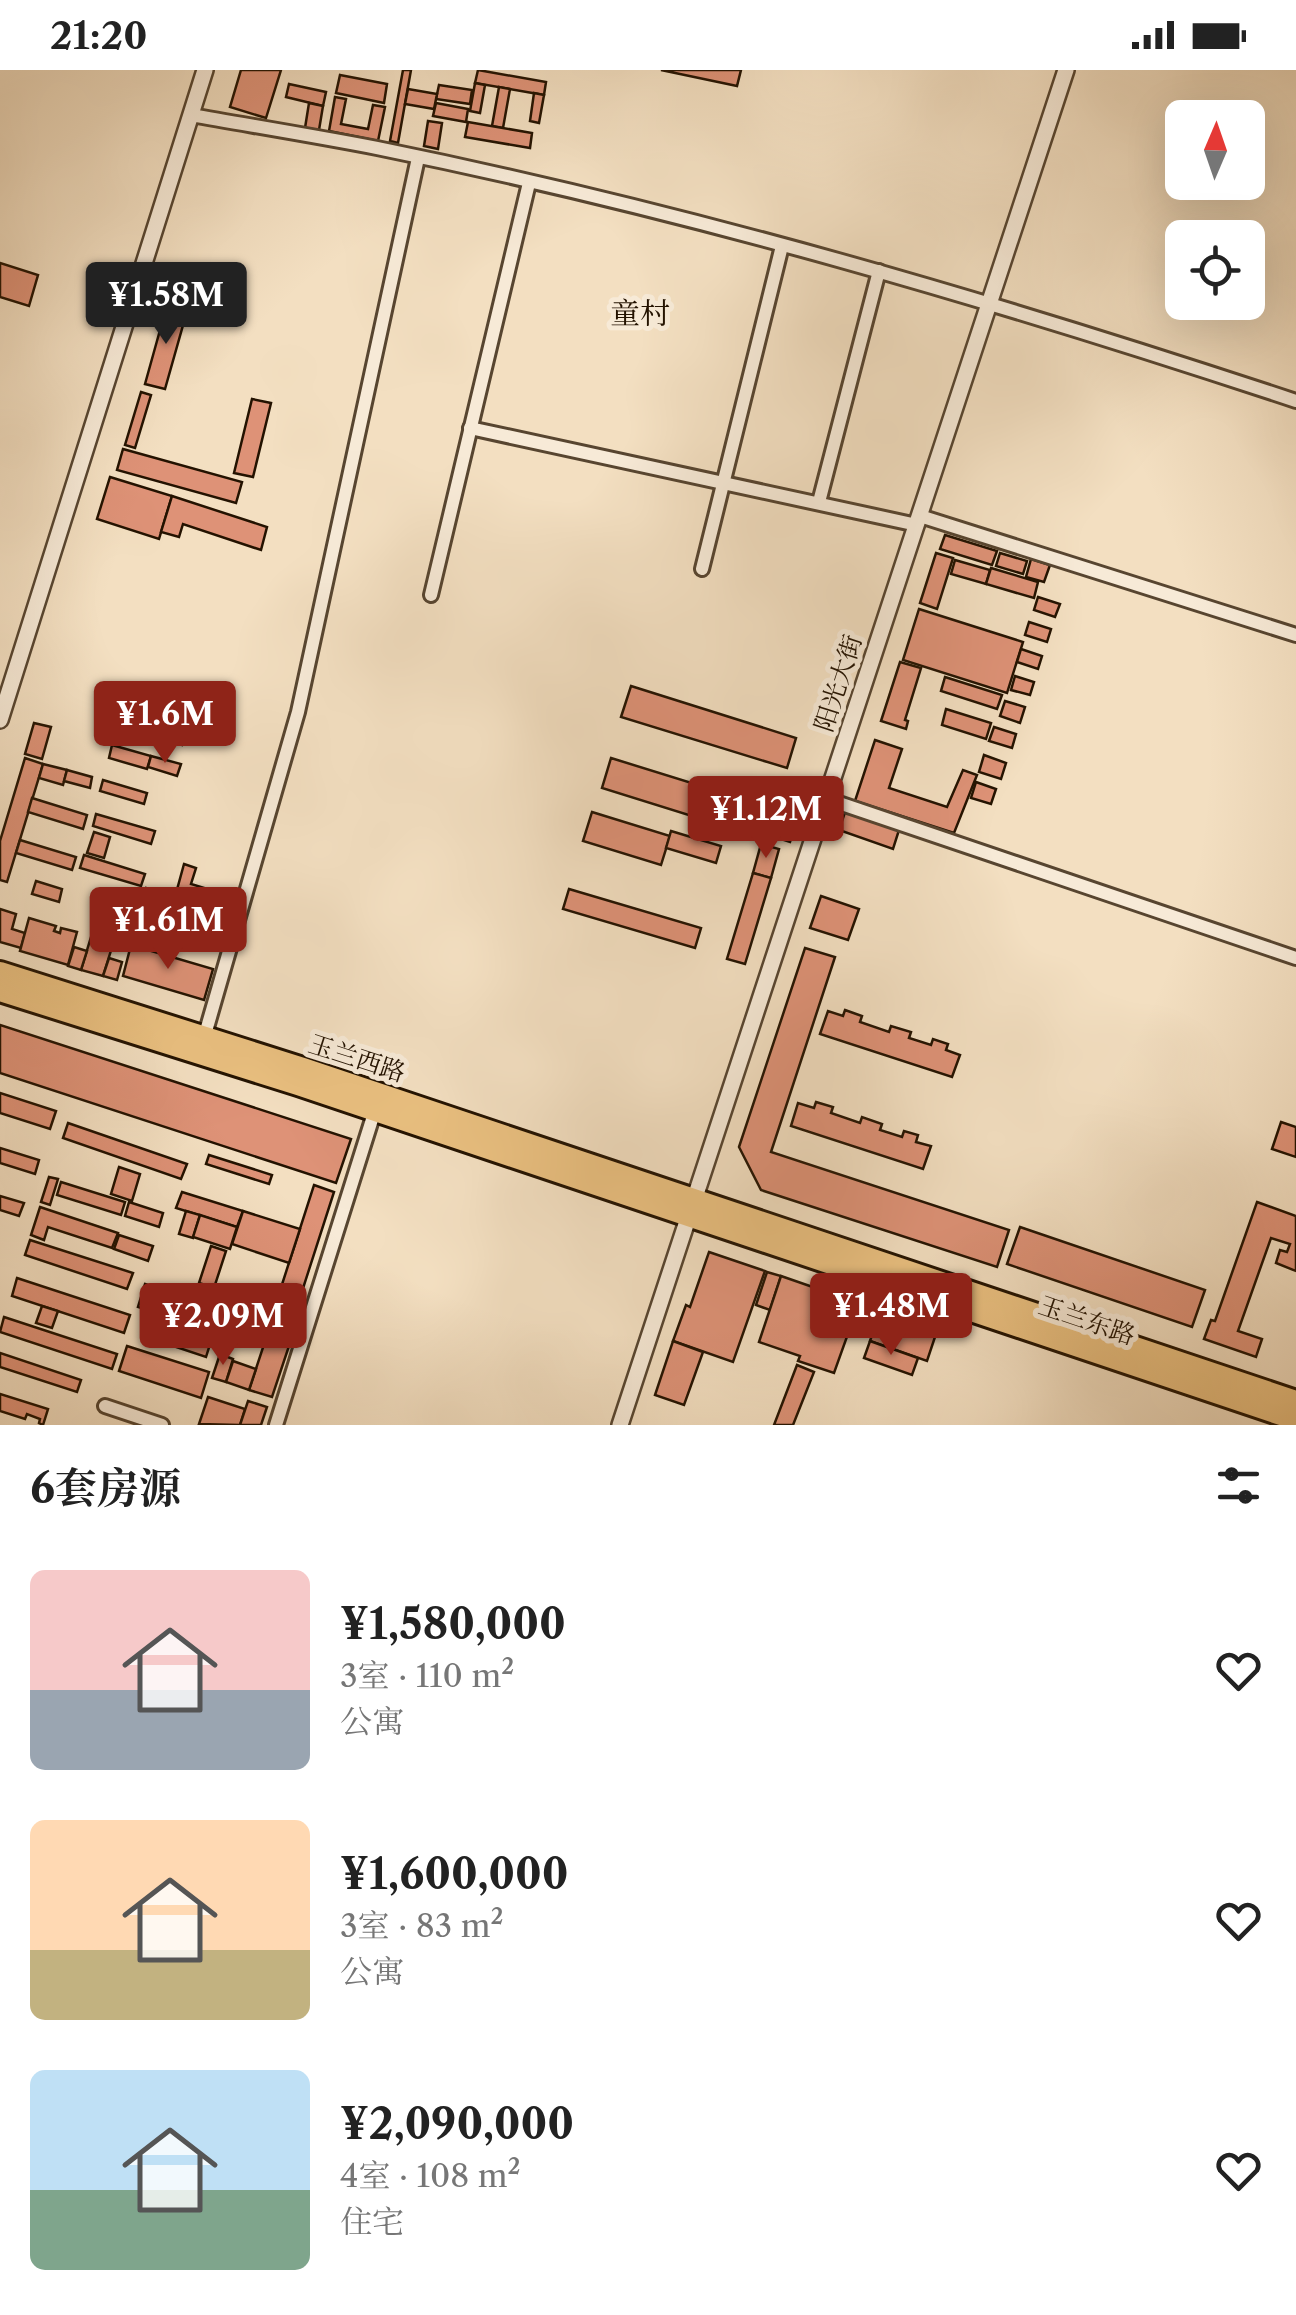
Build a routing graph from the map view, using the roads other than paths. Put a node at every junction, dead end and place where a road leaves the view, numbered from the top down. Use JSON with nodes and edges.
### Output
{"nodes":[{"id":1,"x":205,"y":70,"type":"edge"},
{"id":2,"x":1066,"y":70,"type":"edge"},
{"id":3,"x":191,"y":115,"type":"junction"},
{"id":4,"x":418,"y":158,"type":"junction"},
{"id":5,"x":529,"y":183,"type":"junction"},
{"id":6,"x":782,"y":246,"type":"junction"},
{"id":7,"x":879,"y":271,"type":"junction"},
{"id":8,"x":989,"y":304,"type":"junction"},
{"id":9,"x":1296,"y":401,"type":"edge"},
{"id":10,"x":470,"y":428,"type":"junction"},
{"id":11,"x":725,"y":482,"type":"junction"},
{"id":12,"x":819,"y":502,"type":"junction"},
{"id":13,"x":918,"y":520,"type":"junction"},
{"id":14,"x":702,"y":569,"type":"dead end"},
{"id":15,"x":431,"y":594,"type":"dead end"},
{"id":16,"x":1296,"y":635,"type":"edge"},
{"id":17,"x":0,"y":720,"type":"edge"},
{"id":18,"x":826,"y":798,"type":"junction"},
{"id":19,"x":1296,"y":958,"type":"edge"},
{"id":20,"x":0,"y":973,"type":"edge"},
{"id":21,"x":0,"y":990,"type":"edge"},
{"id":22,"x":204,"y":1038,"type":"junction"},
{"id":23,"x":374,"y":1110,"type":"junction"},
{"id":24,"x":692,"y":1208,"type":"junction"},
{"id":25,"x":1296,"y":1402,"type":"edge"},
{"id":26,"x":105,"y":1406,"type":"dead end"},
{"id":27,"x":1296,"y":1419,"type":"edge"},
{"id":28,"x":162,"y":1425,"type":"edge"},
{"id":29,"x":276,"y":1425,"type":"edge"},
{"id":30,"x":620,"y":1425,"type":"edge"}],
"edges":[{"from":1,"to":3,"type":"street"},
{"from":2,"to":8,"type":"street","name":"阳光大街"},
{"from":3,"to":4,"type":"street"},
{"from":3,"to":17,"type":"street"},
{"from":4,"to":5,"type":"street"},
{"from":4,"to":22,"type":"street"},
{"from":5,"to":6,"type":"street"},
{"from":5,"to":10,"type":"street"},
{"from":6,"to":7,"type":"street"},
{"from":6,"to":11,"type":"street"},
{"from":7,"to":8,"type":"street"},
{"from":7,"to":12,"type":"street"},
{"from":8,"to":9,"type":"street"},
{"from":8,"to":13,"type":"street","name":"阳光大街"},
{"from":10,"to":11,"type":"street"},
{"from":10,"to":15,"type":"street"},
{"from":11,"to":12,"type":"street"},
{"from":11,"to":14,"type":"street"},
{"from":12,"to":13,"type":"street"},
{"from":13,"to":16,"type":"street"},
{"from":13,"to":18,"type":"street","name":"阳光大街"},
{"from":18,"to":19,"type":"street"},
{"from":18,"to":24,"type":"street","name":"阳光大街"},
{"from":20,"to":22,"type":"highway","name":"玉兰西路"},
{"from":21,"to":23,"type":"highway","name":"玉兰西路"},
{"from":22,"to":24,"type":"highway","name":"玉兰西路"},
{"from":23,"to":24,"type":"highway","name":"玉兰西路"},
{"from":23,"to":29,"type":"street"},
{"from":24,"to":25,"type":"highway","name":"玉兰东路"},
{"from":24,"to":27,"type":"highway","name":"玉兰东路"},
{"from":24,"to":30,"type":"street","name":"阳光大街"},
{"from":26,"to":28,"type":"street"}]}
